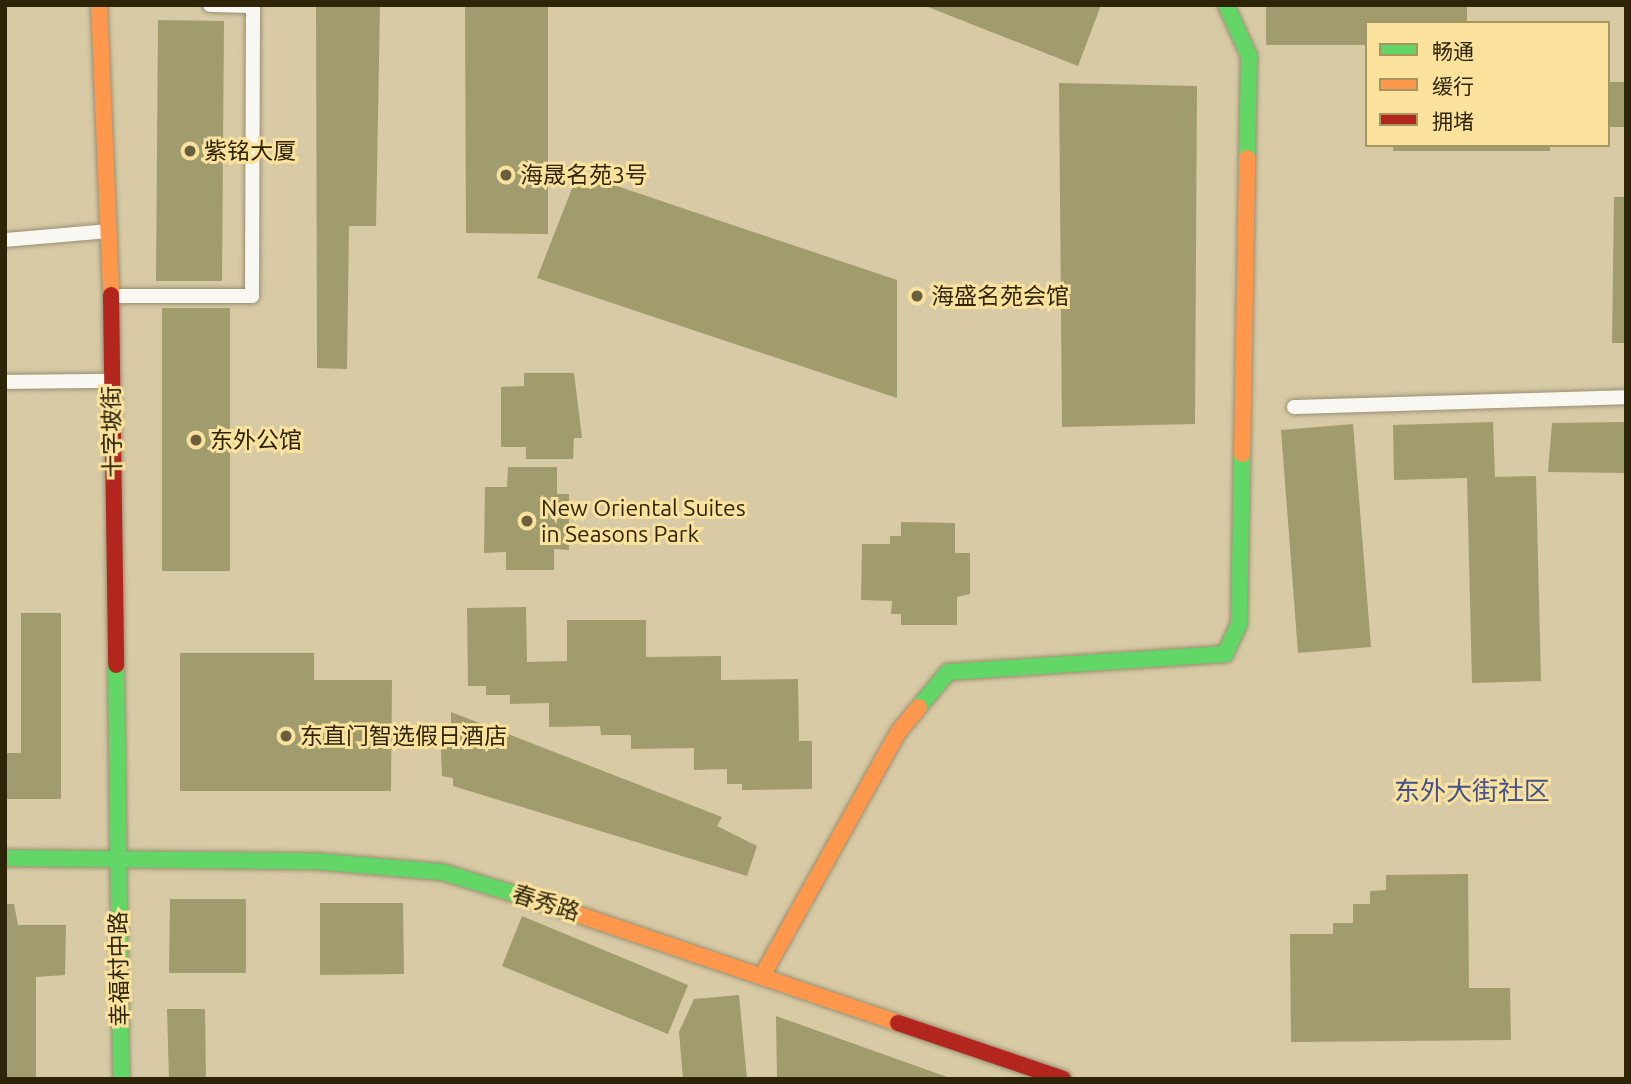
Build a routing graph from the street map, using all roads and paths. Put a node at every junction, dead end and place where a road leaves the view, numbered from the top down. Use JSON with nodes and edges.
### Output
{"nodes":[{"id":1,"x":99,"y":5,"type":"edge"},
{"id":2,"x":210,"y":5,"type":"edge"},
{"id":3,"x":1226,"y":5,"type":"edge"},
{"id":4,"x":110,"y":231,"type":"junction"},
{"id":5,"x":5,"y":240,"type":"edge"},
{"id":6,"x":110,"y":296,"type":"junction"},
{"id":7,"x":112,"y":381,"type":"junction"},
{"id":8,"x":5,"y":382,"type":"edge"},
{"id":9,"x":1626,"y":397,"type":"edge"},
{"id":10,"x":1294,"y":407,"type":"dead end"},
{"id":11,"x":5,"y":858,"type":"edge"},
{"id":12,"x":118,"y":859,"type":"junction"},
{"id":13,"x":762,"y":976,"type":"junction"},
{"id":14,"x":121,"y":1079,"type":"edge"},
{"id":15,"x":1063,"y":1079,"type":"edge"}],
"edges":[{"from":1,"to":4,"type":"street","name":"十字坡街"},
{"from":2,"to":6,"type":"lane"},
{"from":3,"to":13,"type":"street"},
{"from":4,"to":5,"type":"lane"},
{"from":4,"to":6,"type":"street","name":"十字坡街"},
{"from":6,"to":7,"type":"street","name":"十字坡街"},
{"from":7,"to":8,"type":"lane"},
{"from":7,"to":12,"type":"street","name":"十字坡街"},
{"from":9,"to":10,"type":"lane"},
{"from":11,"to":12,"type":"street","name":"春秀路"},
{"from":12,"to":13,"type":"street","name":"春秀路"},
{"from":12,"to":14,"type":"street","name":"幸福村中路"},
{"from":13,"to":15,"type":"street","name":"春秀路"}]}
